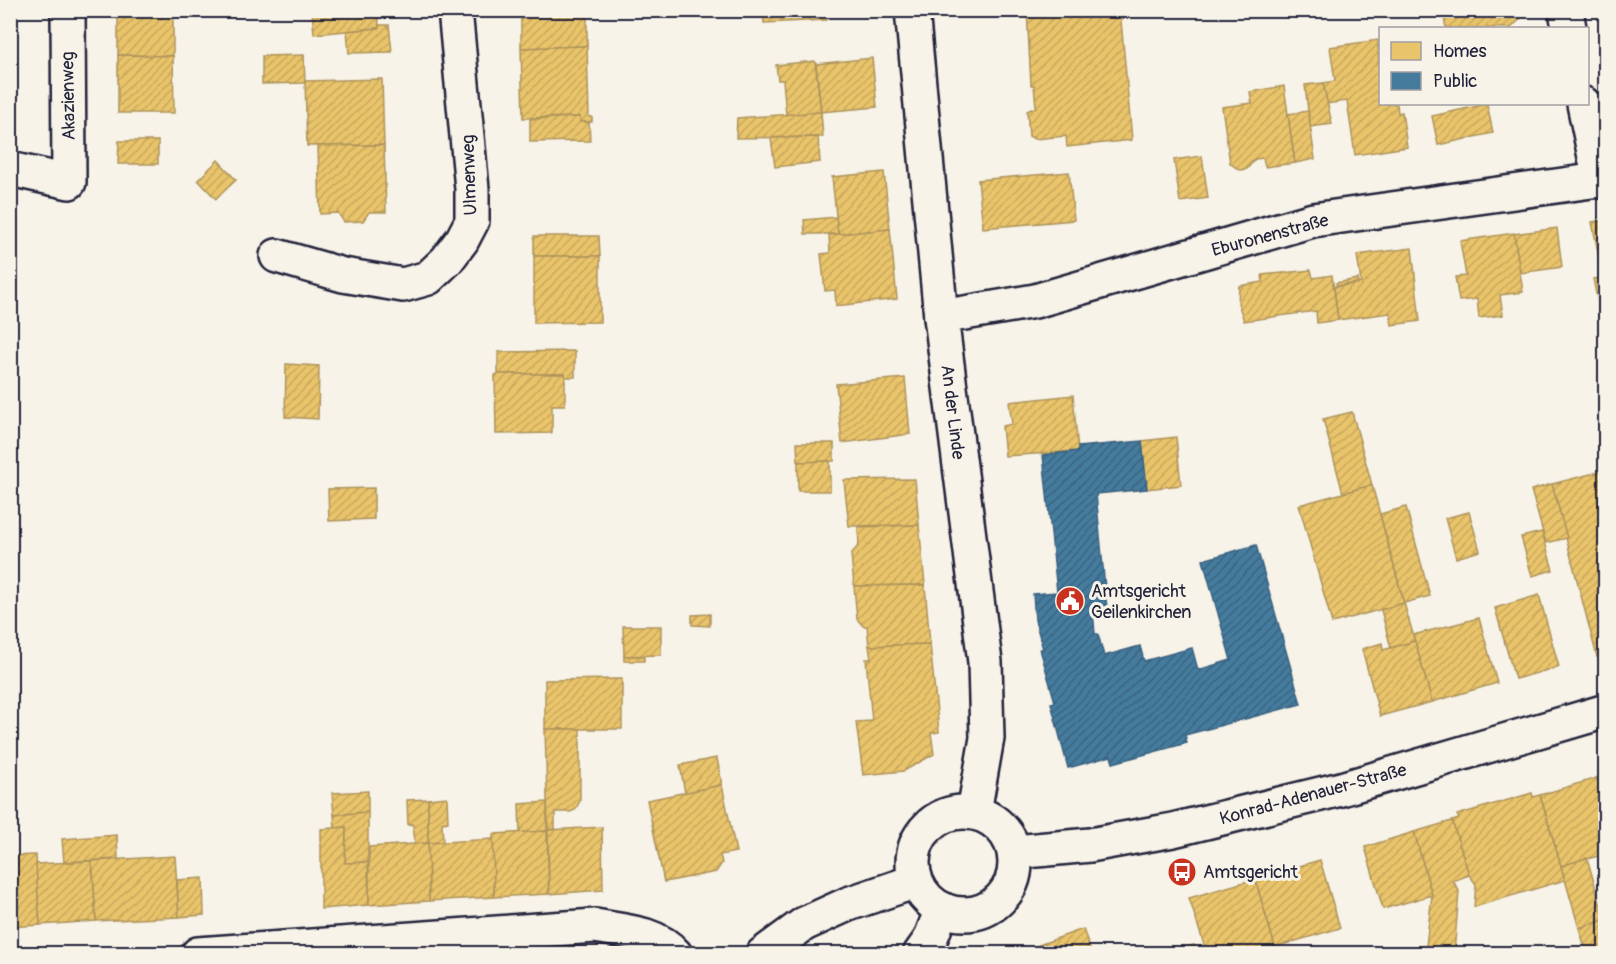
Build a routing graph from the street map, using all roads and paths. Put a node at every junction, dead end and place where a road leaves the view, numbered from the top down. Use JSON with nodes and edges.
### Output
{"nodes":[{"id":1,"x":68,"y":10,"type":"edge"},
{"id":2,"x":455,"y":10,"type":"edge"},
{"id":3,"x":912,"y":10,"type":"edge"},
{"id":4,"x":1566,"y":10,"type":"edge"},
{"id":5,"x":1569,"y":27,"type":"edge"},
{"id":6,"x":1584,"y":105,"type":"edge"},
{"id":7,"x":10,"y":169,"type":"edge"},
{"id":8,"x":1603,"y":180,"type":"edge"},
{"id":9,"x":277,"y":256,"type":"dead end"},
{"id":10,"x":941,"y":317,"type":"junction"},
{"id":11,"x":1605,"y":711,"type":"edge"},
{"id":12,"x":974,"y":812,"type":"junction"},
{"id":13,"x":1015,"y":852,"type":"junction"},
{"id":14,"x":916,"y":881,"type":"junction"},
{"id":15,"x":942,"y":909,"type":"junction"},
{"id":16,"x":198,"y":954,"type":"edge"},
{"id":17,"x":675,"y":954,"type":"edge"},
{"id":18,"x":763,"y":954,"type":"edge"},
{"id":19,"x":920,"y":954,"type":"edge"}],
"edges":[{"from":1,"to":7,"type":"street","name":"Akazienweg"},
{"from":2,"to":9,"type":"street","name":"Ulmenweg"},
{"from":3,"to":10,"type":"street","name":"An der Linde"},
{"from":4,"to":5,"type":"street"},
{"from":6,"to":8,"type":"street"},
{"from":8,"to":10,"type":"street","name":"Eburonenstraße"},
{"from":10,"to":12,"type":"street","name":"An der Linde"},
{"from":11,"to":13,"type":"street","name":"Konrad-Adenauer-Straße"},
{"from":12,"to":13,"type":"street"},
{"from":12,"to":14,"type":"street"},
{"from":13,"to":15,"type":"street"},
{"from":14,"to":15,"type":"street"},
{"from":14,"to":18,"type":"street"},
{"from":15,"to":19,"type":"street"},
{"from":16,"to":17,"type":"street"}]}
